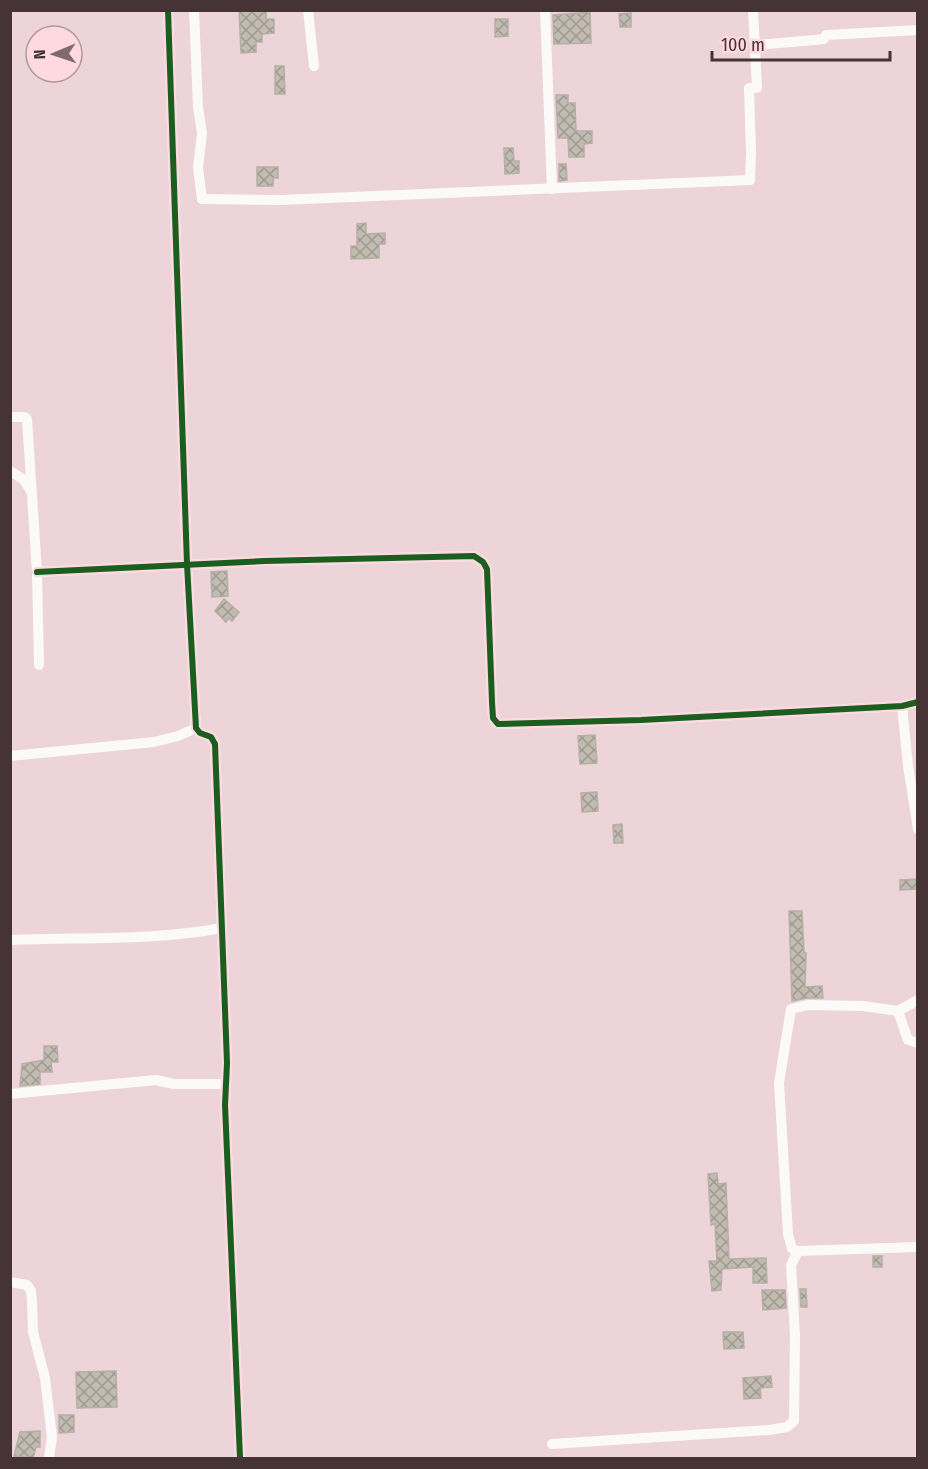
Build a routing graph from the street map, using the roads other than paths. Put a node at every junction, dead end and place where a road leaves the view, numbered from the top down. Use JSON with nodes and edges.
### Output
{"nodes":[{"id":1,"x":168,"y":10,"type":"edge"},
{"id":2,"x":194,"y":10,"type":"edge"},
{"id":3,"x":308,"y":10,"type":"edge"},
{"id":4,"x":545,"y":10,"type":"edge"},
{"id":5,"x":753,"y":10,"type":"edge"},
{"id":6,"x":918,"y":30,"type":"edge"},
{"id":7,"x":755,"y":45,"type":"junction"},
{"id":8,"x":314,"y":66,"type":"dead end"},
{"id":9,"x":552,"y":189,"type":"junction"},
{"id":10,"x":10,"y":417,"type":"edge"},
{"id":11,"x":10,"y":471,"type":"edge"},
{"id":12,"x":31,"y":491,"type":"junction"},
{"id":13,"x":187,"y":564,"type":"junction"},
{"id":14,"x":37,"y":572,"type":"junction"},
{"id":15,"x":39,"y":665,"type":"dead end"},
{"id":16,"x":918,"y":702,"type":"edge"},
{"id":17,"x":902,"y":706,"type":"junction"},
{"id":18,"x":198,"y":731,"type":"junction"},
{"id":19,"x":10,"y":756,"type":"edge"},
{"id":20,"x":918,"y":829,"type":"edge"},
{"id":21,"x":222,"y":928,"type":"junction"},
{"id":22,"x":10,"y":939,"type":"edge"},
{"id":23,"x":918,"y":1000,"type":"edge"},
{"id":24,"x":898,"y":1011,"type":"junction"},
{"id":25,"x":918,"y":1043,"type":"edge"},
{"id":26,"x":226,"y":1084,"type":"junction"},
{"id":27,"x":10,"y":1094,"type":"edge"},
{"id":28,"x":918,"y":1247,"type":"edge"},
{"id":29,"x":798,"y":1251,"type":"junction"},
{"id":30,"x":10,"y":1282,"type":"edge"},
{"id":31,"x":552,"y":1444,"type":"dead end"},
{"id":32,"x":49,"y":1458,"type":"edge"},
{"id":33,"x":240,"y":1458,"type":"edge"}],
"edges":[{"from":1,"to":13,"type":"street"},
{"from":2,"to":9,"type":"street"},
{"from":3,"to":8,"type":"street"},
{"from":4,"to":9,"type":"street"},
{"from":5,"to":7,"type":"street"},
{"from":6,"to":7,"type":"street"},
{"from":7,"to":9,"type":"street"},
{"from":10,"to":12,"type":"street"},
{"from":11,"to":12,"type":"street"},
{"from":12,"to":14,"type":"street"},
{"from":13,"to":14,"type":"street"},
{"from":13,"to":17,"type":"street"},
{"from":13,"to":18,"type":"street"},
{"from":14,"to":15,"type":"street"},
{"from":16,"to":17,"type":"street"},
{"from":17,"to":20,"type":"street"},
{"from":18,"to":19,"type":"street"},
{"from":18,"to":21,"type":"street"},
{"from":21,"to":22,"type":"street"},
{"from":21,"to":26,"type":"street"},
{"from":23,"to":24,"type":"street"},
{"from":24,"to":25,"type":"street"},
{"from":24,"to":29,"type":"street"},
{"from":26,"to":27,"type":"street"},
{"from":26,"to":33,"type":"street"},
{"from":28,"to":29,"type":"street"},
{"from":29,"to":31,"type":"street"},
{"from":30,"to":32,"type":"street"}]}
